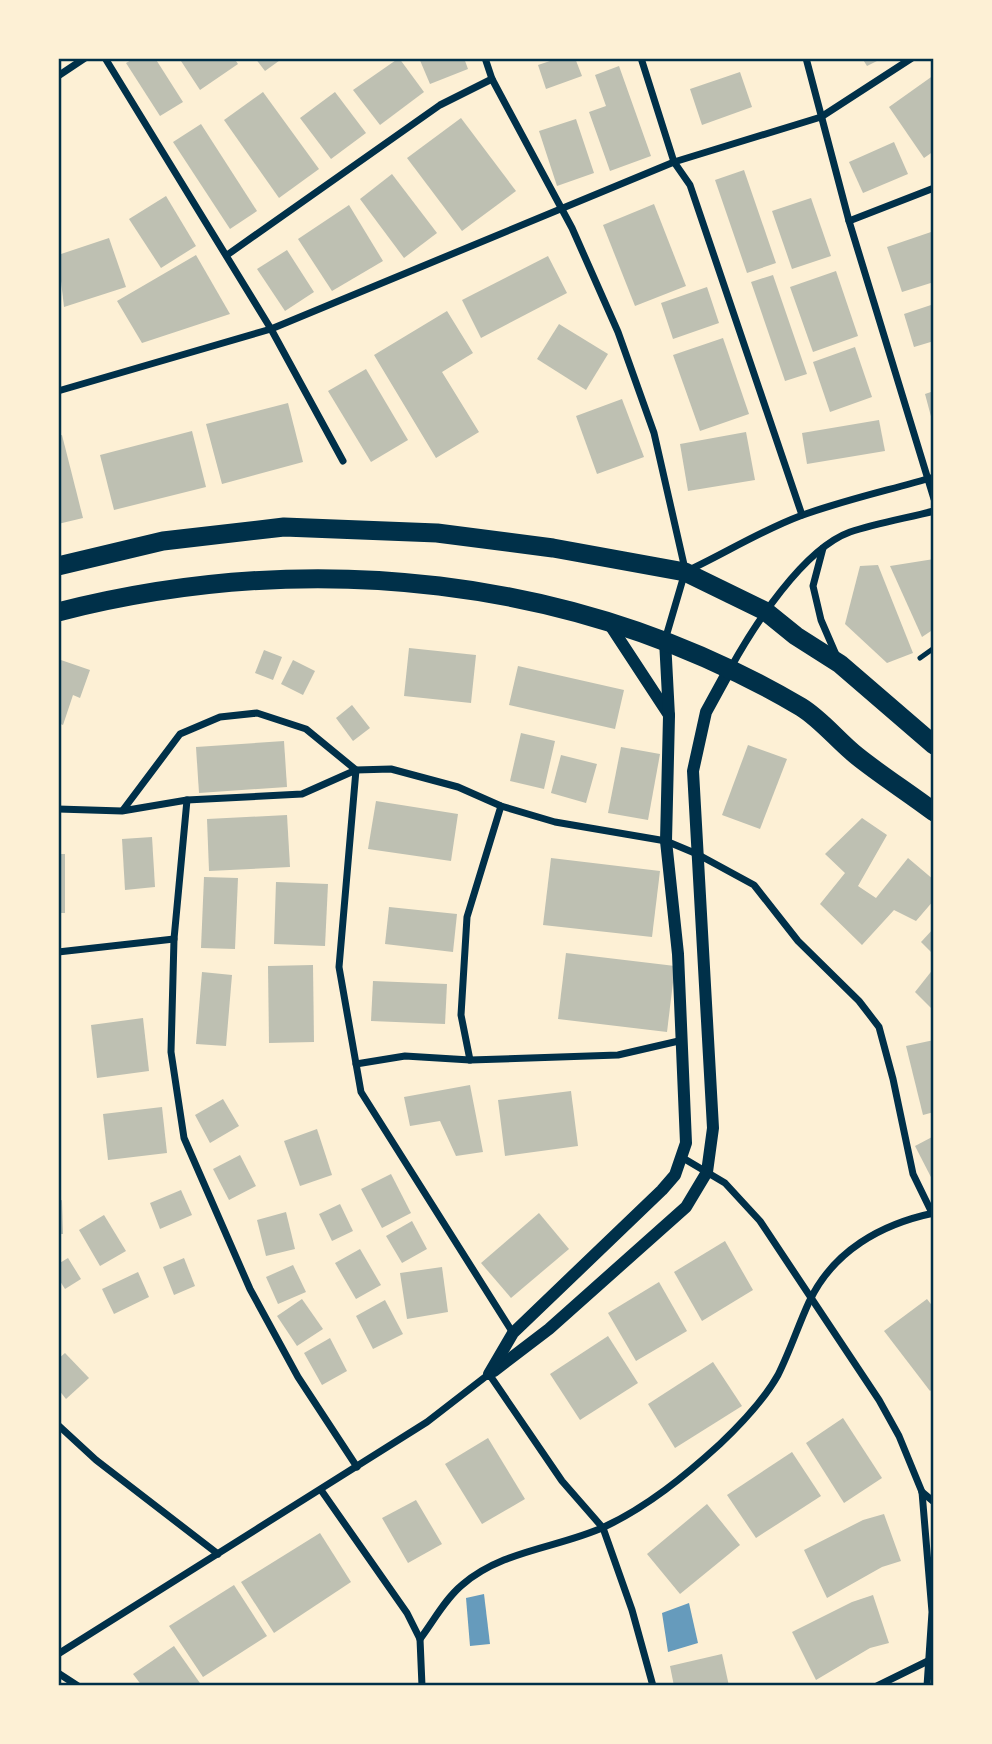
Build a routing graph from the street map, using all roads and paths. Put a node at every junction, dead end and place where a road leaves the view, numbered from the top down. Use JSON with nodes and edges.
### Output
{"nodes":[{"id":1,"x":85,"y":58,"type":"edge"},
{"id":2,"x":105,"y":58,"type":"edge"},
{"id":3,"x":485,"y":58,"type":"edge"},
{"id":4,"x":640,"y":58,"type":"edge"},
{"id":5,"x":806,"y":58,"type":"edge"},
{"id":6,"x":912,"y":58,"type":"edge"},
{"id":7,"x":58,"y":76,"type":"edge"},
{"id":8,"x":492,"y":79,"type":"junction"},
{"id":9,"x":821,"y":117,"type":"junction"},
{"id":10,"x":674,"y":162,"type":"junction"},
{"id":11,"x":934,"y":188,"type":"edge"},
{"id":12,"x":561,"y":206,"type":"junction"},
{"id":13,"x":849,"y":221,"type":"junction"},
{"id":14,"x":227,"y":255,"type":"junction"},
{"id":15,"x":271,"y":329,"type":"junction"},
{"id":16,"x":58,"y":391,"type":"edge"},
{"id":17,"x":343,"y":461,"type":"dead end"},
{"id":18,"x":930,"y":478,"type":"edge"},
{"id":19,"x":934,"y":499,"type":"edge"},
{"id":20,"x":934,"y":511,"type":"edge"},
{"id":21,"x":802,"y":515,"type":"junction"},
{"id":22,"x":824,"y":547,"type":"junction"},
{"id":23,"x":58,"y":566,"type":"edge"},
{"id":24,"x":685,"y":572,"type":"junction"},
{"id":25,"x":765,"y":611,"type":"junction"},
{"id":26,"x":58,"y":612,"type":"edge"},
{"id":27,"x":608,"y":622,"type":"junction"},
{"id":28,"x":664,"y":640,"type":"junction"},
{"id":29,"x":934,"y":648,"type":"edge"},
{"id":30,"x":920,"y":658,"type":"dead end"},
{"id":31,"x":840,"y":664,"type":"junction"},
{"id":32,"x":729,"y":670,"type":"junction"},
{"id":33,"x":669,"y":716,"type":"junction"},
{"id":34,"x":934,"y":745,"type":"edge"},
{"id":35,"x":356,"y":770,"type":"junction"},
{"id":36,"x":187,"y":800,"type":"junction"},
{"id":37,"x":501,"y":806,"type":"junction"},
{"id":38,"x":58,"y":809,"type":"edge"},
{"id":39,"x":122,"y":811,"type":"junction"},
{"id":40,"x":934,"y":812,"type":"edge"},
{"id":41,"x":666,"y":841,"type":"junction"},
{"id":42,"x":697,"y":854,"type":"junction"},
{"id":43,"x":174,"y":939,"type":"junction"},
{"id":44,"x":58,"y":952,"type":"edge"},
{"id":45,"x":683,"y":1039,"type":"junction"},
{"id":46,"x":470,"y":1060,"type":"junction"},
{"id":47,"x":356,"y":1064,"type":"junction"},
{"id":48,"x":683,"y":1158,"type":"junction"},
{"id":49,"x":707,"y":1172,"type":"junction"},
{"id":50,"x":933,"y":1213,"type":"edge"},
{"id":51,"x":810,"y":1299,"type":"junction"},
{"id":52,"x":513,"y":1333,"type":"junction"},
{"id":53,"x":489,"y":1374,"type":"junction"},
{"id":54,"x":58,"y":1425,"type":"edge"},
{"id":55,"x":358,"y":1467,"type":"junction"},
{"id":56,"x":321,"y":1490,"type":"junction"},
{"id":57,"x":922,"y":1492,"type":"junction"},
{"id":58,"x":934,"y":1502,"type":"edge"},
{"id":59,"x":603,"y":1528,"type":"junction"},
{"id":60,"x":218,"y":1554,"type":"junction"},
{"id":61,"x":420,"y":1639,"type":"junction"},
{"id":62,"x":58,"y":1654,"type":"edge"},
{"id":63,"x":932,"y":1660,"type":"edge"},
{"id":64,"x":58,"y":1673,"type":"edge"},
{"id":65,"x":78,"y":1686,"type":"edge"},
{"id":66,"x":422,"y":1686,"type":"edge"},
{"id":67,"x":653,"y":1686,"type":"edge"},
{"id":68,"x":877,"y":1686,"type":"edge"},
{"id":69,"x":927,"y":1686,"type":"edge"}],
"edges":[{"from":1,"to":7,"type":"street"},
{"from":2,"to":14,"type":"street"},
{"from":3,"to":8,"type":"street"},
{"from":4,"to":10,"type":"street"},
{"from":5,"to":9,"type":"street"},
{"from":6,"to":9,"type":"street"},
{"from":8,"to":12,"type":"street"},
{"from":8,"to":14,"type":"street"},
{"from":9,"to":10,"type":"street"},
{"from":9,"to":13,"type":"street"},
{"from":10,"to":12,"type":"street"},
{"from":10,"to":21,"type":"street"},
{"from":11,"to":13,"type":"street"},
{"from":12,"to":15,"type":"street"},
{"from":12,"to":24,"type":"street"},
{"from":13,"to":18,"type":"street"},
{"from":14,"to":15,"type":"street"},
{"from":15,"to":16,"type":"street"},
{"from":15,"to":17,"type":"street"},
{"from":18,"to":19,"type":"street"},
{"from":18,"to":21,"type":"street"},
{"from":20,"to":22,"type":"street"},
{"from":21,"to":24,"type":"street"},
{"from":22,"to":25,"type":"street"},
{"from":22,"to":31,"type":"street"},
{"from":23,"to":24,"type":"highway"},
{"from":24,"to":25,"type":"highway"},
{"from":24,"to":28,"type":"street"},
{"from":25,"to":31,"type":"highway"},
{"from":25,"to":32,"type":"street"},
{"from":26,"to":27,"type":"highway"},
{"from":27,"to":28,"type":"highway"},
{"from":27,"to":33,"type":"street"},
{"from":28,"to":32,"type":"highway"},
{"from":28,"to":33,"type":"street"},
{"from":29,"to":30,"type":"lane"},
{"from":31,"to":34,"type":"highway"},
{"from":32,"to":40,"type":"highway"},
{"from":32,"to":42,"type":"street"},
{"from":33,"to":41,"type":"street"},
{"from":35,"to":36,"type":"street"},
{"from":35,"to":37,"type":"street"},
{"from":35,"to":39,"type":"street"},
{"from":35,"to":47,"type":"street"},
{"from":36,"to":39,"type":"street"},
{"from":36,"to":43,"type":"street"},
{"from":37,"to":41,"type":"street"},
{"from":37,"to":46,"type":"street"},
{"from":38,"to":39,"type":"street"},
{"from":41,"to":42,"type":"street"},
{"from":41,"to":45,"type":"street"},
{"from":42,"to":49,"type":"street"},
{"from":42,"to":50,"type":"street"},
{"from":43,"to":44,"type":"street"},
{"from":43,"to":55,"type":"street"},
{"from":45,"to":46,"type":"street"},
{"from":45,"to":48,"type":"street"},
{"from":46,"to":47,"type":"street"},
{"from":47,"to":52,"type":"street"},
{"from":48,"to":49,"type":"street"},
{"from":48,"to":52,"type":"street"},
{"from":49,"to":51,"type":"street"},
{"from":49,"to":53,"type":"street"},
{"from":50,"to":51,"type":"street"},
{"from":51,"to":57,"type":"street"},
{"from":51,"to":59,"type":"street"},
{"from":52,"to":53,"type":"street"},
{"from":53,"to":55,"type":"street"},
{"from":53,"to":59,"type":"street"},
{"from":54,"to":60,"type":"street"},
{"from":55,"to":56,"type":"street"},
{"from":56,"to":60,"type":"street"},
{"from":56,"to":61,"type":"street"},
{"from":57,"to":58,"type":"street"},
{"from":57,"to":63,"type":"street"},
{"from":59,"to":61,"type":"street"},
{"from":59,"to":67,"type":"street"},
{"from":60,"to":62,"type":"street"},
{"from":61,"to":66,"type":"street"},
{"from":63,"to":68,"type":"street"},
{"from":63,"to":69,"type":"street"},
{"from":64,"to":65,"type":"street"}]}
